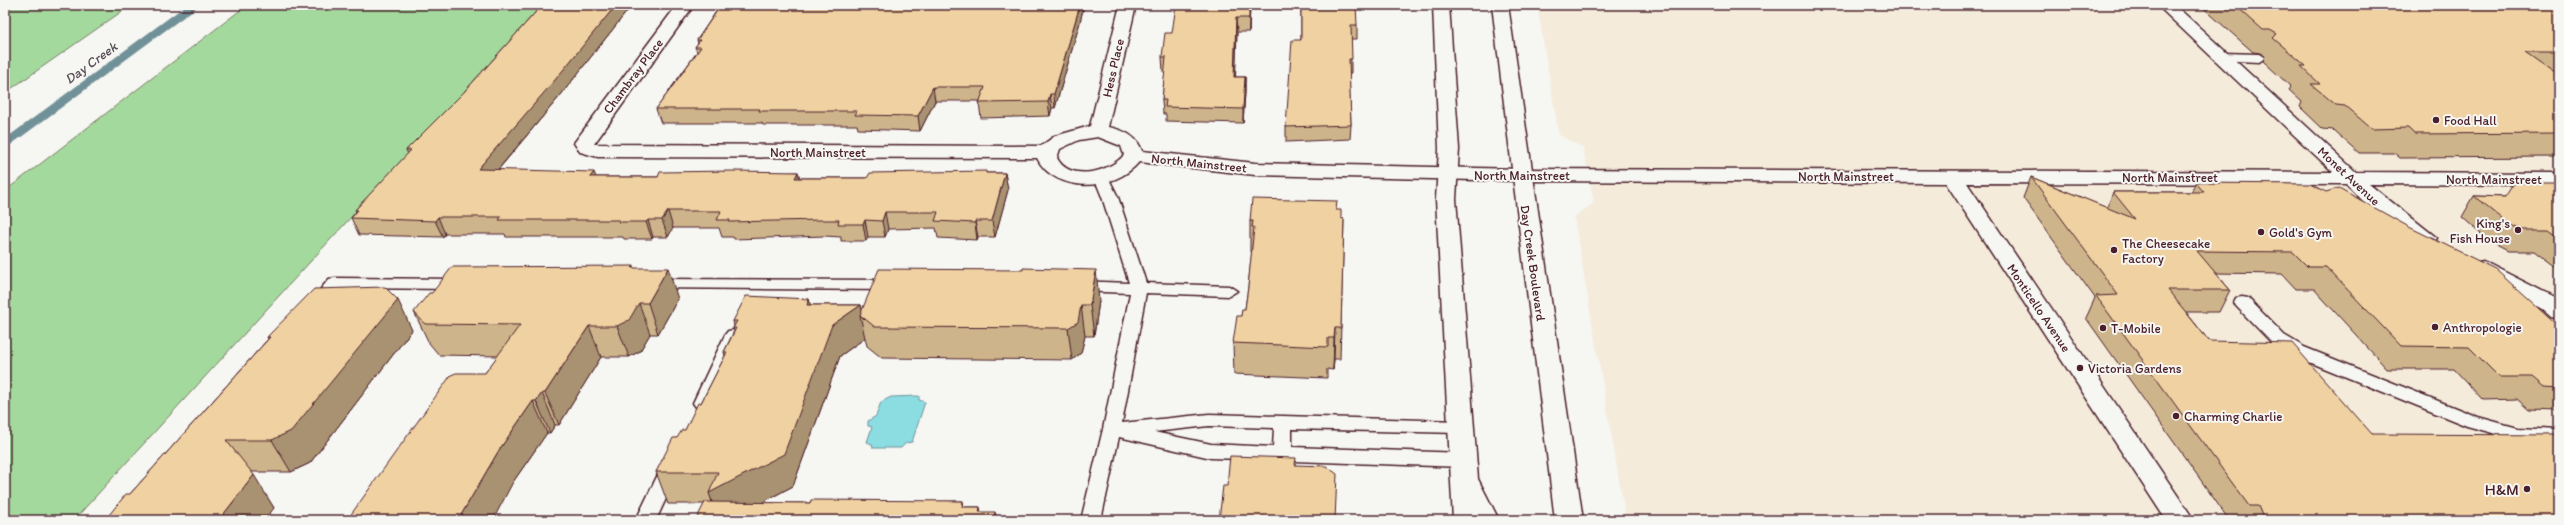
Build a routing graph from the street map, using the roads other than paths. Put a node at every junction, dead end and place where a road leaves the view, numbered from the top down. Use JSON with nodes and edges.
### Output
{"nodes":[{"id":1,"x":686,"y":5,"type":"edge"},
{"id":2,"x":1128,"y":5,"type":"edge"},
{"id":3,"x":1441,"y":5,"type":"edge"},
{"id":4,"x":1500,"y":5,"type":"edge"},
{"id":5,"x":2165,"y":5,"type":"edge"},
{"id":6,"x":2221,"y":57,"type":"junction"},
{"id":7,"x":2259,"y":58,"type":"dead end"},
{"id":8,"x":1098,"y":131,"type":"junction"},
{"id":9,"x":587,"y":148,"type":"joint"},
{"id":10,"x":1048,"y":152,"type":"junction"},
{"id":11,"x":1134,"y":156,"type":"junction"},
{"id":12,"x":1448,"y":174,"type":"junction"},
{"id":13,"x":1521,"y":175,"type":"junction"},
{"id":14,"x":1952,"y":176,"type":"junction"},
{"id":15,"x":1101,"y":177,"type":"junction"},
{"id":16,"x":2351,"y":178,"type":"junction"},
{"id":17,"x":2559,"y":179,"type":"edge"},
{"id":18,"x":2444,"y":248,"type":"edge"},
{"id":19,"x":2463,"y":258,"type":"edge"},
{"id":20,"x":479,"y":284,"type":"edge"},
{"id":21,"x":638,"y":284,"type":"edge"},
{"id":22,"x":909,"y":286,"type":"edge"},
{"id":23,"x":1060,"y":286,"type":"edge"},
{"id":24,"x":1139,"y":287,"type":"junction"},
{"id":25,"x":1229,"y":291,"type":"dead end"},
{"id":26,"x":2242,"y":302,"type":"dead end"},
{"id":27,"x":2559,"y":312,"type":"edge"},
{"id":28,"x":305,"y":319,"type":"edge"},
{"id":29,"x":741,"y":321,"type":"edge"},
{"id":30,"x":693,"y":422,"type":"edge"},
{"id":31,"x":1283,"y":422,"type":"junction"},
{"id":32,"x":1459,"y":427,"type":"junction"},
{"id":33,"x":1112,"y":429,"type":"junction"},
{"id":34,"x":2559,"y":436,"type":"edge"},
{"id":35,"x":1282,"y":454,"type":"junction"},
{"id":36,"x":676,"y":457,"type":"edge"},
{"id":37,"x":1463,"y":467,"type":"junction"},
{"id":38,"x":646,"y":520,"type":"edge"},
{"id":39,"x":1091,"y":520,"type":"edge"},
{"id":40,"x":1467,"y":520,"type":"edge"},
{"id":41,"x":1485,"y":520,"type":"edge"},
{"id":42,"x":1569,"y":520,"type":"edge"},
{"id":43,"x":2180,"y":520,"type":"edge"}],
"edges":[{"from":1,"to":9,"type":"street","name":"Chambray Place"},
{"from":2,"to":8,"type":"street","name":"Hess Place"},
{"from":3,"to":12,"type":"street"},
{"from":4,"to":13,"type":"street","name":"Day Creek Boulevard"},
{"from":5,"to":6,"type":"street","name":"Monet Avenue"},
{"from":6,"to":7,"type":"lane"},
{"from":6,"to":16,"type":"street","name":"Monet Avenue"},
{"from":8,"to":10,"type":"street"},
{"from":8,"to":11,"type":"street"},
{"from":9,"to":10,"type":"street","name":"North Mainstreet"},
{"from":10,"to":15,"type":"street"},
{"from":11,"to":12,"type":"street","name":"North Mainstreet"},
{"from":11,"to":15,"type":"street"},
{"from":12,"to":13,"type":"street","name":"North Mainstreet"},
{"from":12,"to":32,"type":"street"},
{"from":13,"to":14,"type":"street","name":"North Mainstreet"},
{"from":13,"to":42,"type":"street","name":"Day Creek Boulevard"},
{"from":14,"to":16,"type":"street","name":"North Mainstreet"},
{"from":14,"to":43,"type":"street","name":"Monticello Avenue"},
{"from":15,"to":24,"type":"lane"},
{"from":16,"to":17,"type":"street","name":"North Mainstreet"},
{"from":16,"to":18,"type":"street","name":"Monet Avenue"},
{"from":19,"to":27,"type":"street"},
{"from":20,"to":28,"type":"lane"},
{"from":21,"to":22,"type":"lane"},
{"from":23,"to":24,"type":"lane"},
{"from":24,"to":25,"type":"lane"},
{"from":24,"to":33,"type":"lane"},
{"from":26,"to":34,"type":"lane"},
{"from":29,"to":30,"type":"lane"},
{"from":31,"to":32,"type":"lane"},
{"from":31,"to":33,"type":"lane"},
{"from":31,"to":35,"type":"lane"},
{"from":32,"to":37,"type":"street"},
{"from":33,"to":35,"type":"lane"},
{"from":33,"to":39,"type":"lane"},
{"from":35,"to":37,"type":"lane"},
{"from":36,"to":38,"type":"lane"},
{"from":37,"to":40,"type":"street"},
{"from":37,"to":41,"type":"street"}]}
